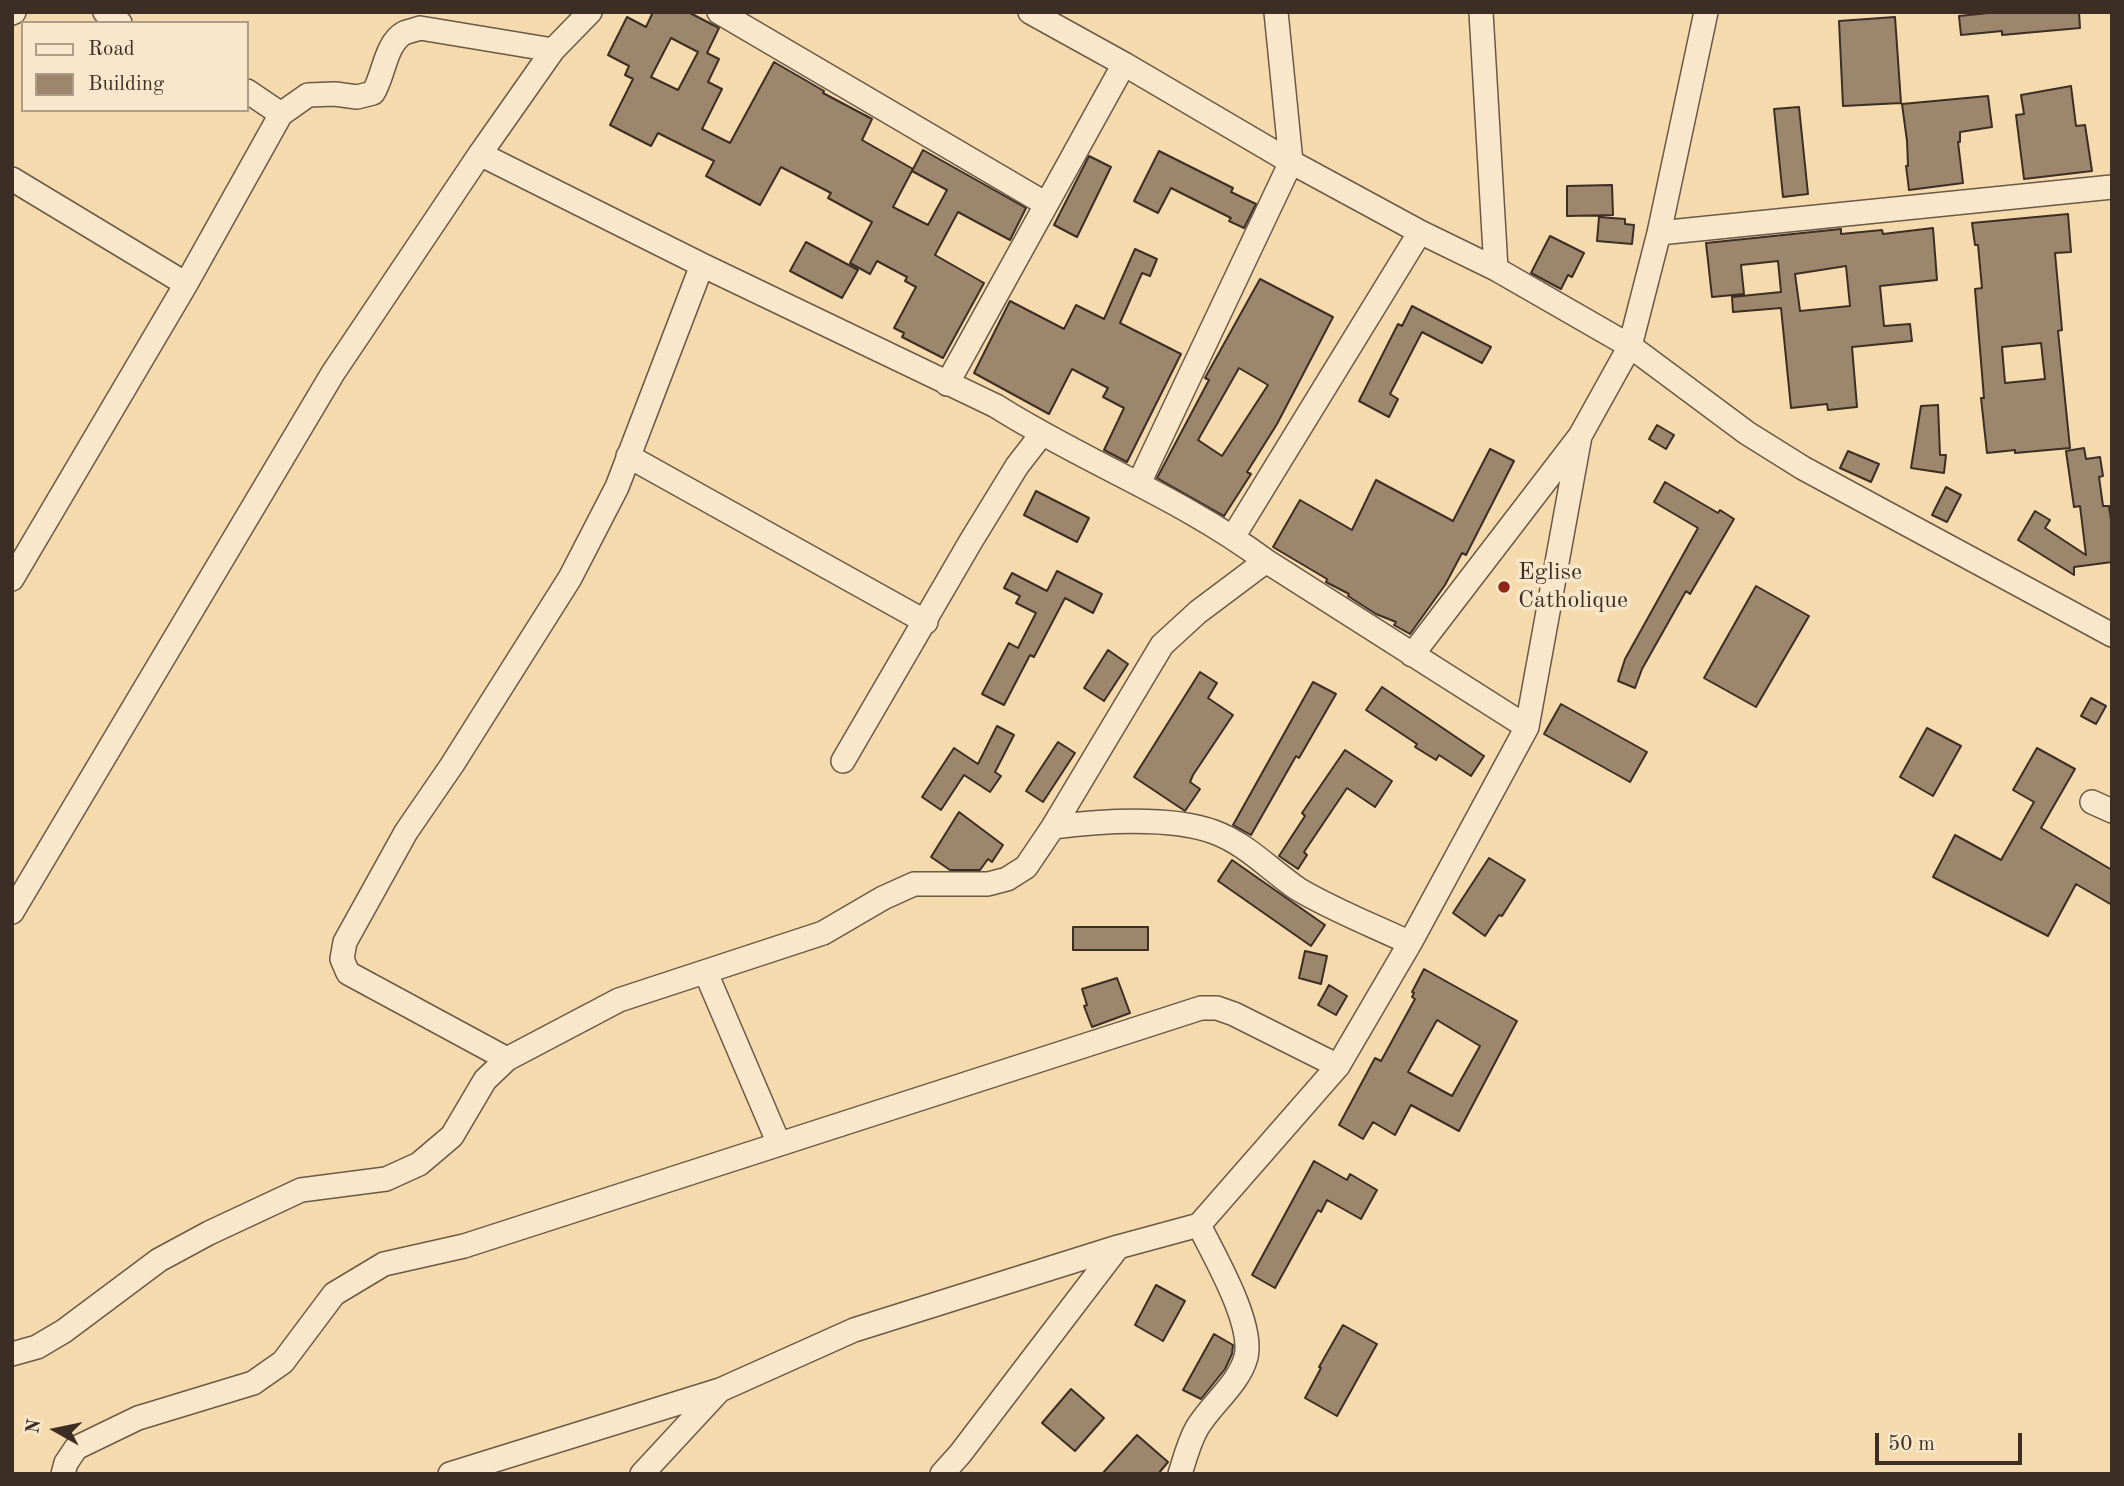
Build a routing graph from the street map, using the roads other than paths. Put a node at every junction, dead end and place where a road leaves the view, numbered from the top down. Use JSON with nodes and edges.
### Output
{"nodes":[{"id":1,"x":590,"y":12,"type":"edge"},
{"id":2,"x":719,"y":12,"type":"edge"},
{"id":3,"x":1030,"y":12,"type":"edge"},
{"id":4,"x":1276,"y":12,"type":"edge"},
{"id":5,"x":1481,"y":12,"type":"edge"},
{"id":6,"x":1706,"y":12,"type":"edge"},
{"id":7,"x":553,"y":50,"type":"junction"},
{"id":8,"x":1124,"y":64,"type":"junction"},
{"id":9,"x":248,"y":92,"type":"edge"},
{"id":10,"x":281,"y":114,"type":"junction"},
{"id":11,"x":480,"y":154,"type":"junction"},
{"id":12,"x":1291,"y":162,"type":"junction"},
{"id":13,"x":12,"y":179,"type":"edge"},
{"id":14,"x":2112,"y":187,"type":"edge"},
{"id":15,"x":1046,"y":204,"type":"junction"},
{"id":16,"x":1420,"y":232,"type":"junction"},
{"id":17,"x":1659,"y":233,"type":"junction"},
{"id":18,"x":702,"y":265,"type":"junction"},
{"id":19,"x":1496,"y":269,"type":"junction"},
{"id":20,"x":186,"y":284,"type":"junction"},
{"id":21,"x":1630,"y":346,"type":"junction"},
{"id":22,"x":947,"y":384,"type":"junction"},
{"id":23,"x":1041,"y":435,"type":"junction"},
{"id":24,"x":1580,"y":436,"type":"junction"},
{"id":25,"x":628,"y":456,"type":"junction"},
{"id":26,"x":1139,"y":483,"type":"junction"},
{"id":27,"x":1233,"y":537,"type":"junction"},
{"id":28,"x":21,"y":545,"type":"edge"},
{"id":29,"x":1265,"y":561,"type":"junction"},
{"id":30,"x":12,"y":579,"type":"edge"},
{"id":31,"x":926,"y":622,"type":"junction"},
{"id":32,"x":2112,"y":635,"type":"edge"},
{"id":33,"x":1412,"y":655,"type":"junction"},
{"id":34,"x":1527,"y":727,"type":"junction"},
{"id":35,"x":843,"y":761,"type":"dead end"},
{"id":36,"x":1054,"y":827,"type":"junction"},
{"id":37,"x":12,"y":912,"type":"edge"},
{"id":38,"x":1410,"y":943,"type":"junction"},
{"id":39,"x":706,"y":972,"type":"junction"},
{"id":40,"x":507,"y":1059,"type":"junction"},
{"id":41,"x":1338,"y":1066,"type":"junction"},
{"id":42,"x":779,"y":1144,"type":"junction"},
{"id":43,"x":1199,"y":1225,"type":"junction"},
{"id":44,"x":1118,"y":1247,"type":"junction"},
{"id":45,"x":12,"y":1354,"type":"edge"},
{"id":46,"x":720,"y":1390,"type":"junction"},
{"id":47,"x":63,"y":1474,"type":"edge"},
{"id":48,"x":450,"y":1474,"type":"edge"},
{"id":49,"x":642,"y":1474,"type":"edge"},
{"id":50,"x":942,"y":1474,"type":"edge"},
{"id":51,"x":1180,"y":1474,"type":"edge"}],
"edges":[{"from":1,"to":7,"type":"street"},
{"from":2,"to":15,"type":"street"},
{"from":3,"to":8,"type":"street"},
{"from":4,"to":12,"type":"street"},
{"from":5,"to":19,"type":"street"},
{"from":6,"to":17,"type":"street"},
{"from":7,"to":10,"type":"street"},
{"from":7,"to":11,"type":"street"},
{"from":8,"to":12,"type":"street"},
{"from":8,"to":15,"type":"street"},
{"from":9,"to":10,"type":"street"},
{"from":10,"to":20,"type":"street"},
{"from":11,"to":18,"type":"street"},
{"from":11,"to":37,"type":"street"},
{"from":12,"to":16,"type":"street"},
{"from":12,"to":26,"type":"street"},
{"from":13,"to":20,"type":"street"},
{"from":14,"to":17,"type":"street"},
{"from":15,"to":22,"type":"street"},
{"from":16,"to":19,"type":"street"},
{"from":16,"to":27,"type":"street"},
{"from":17,"to":21,"type":"street"},
{"from":18,"to":22,"type":"street"},
{"from":18,"to":25,"type":"street"},
{"from":19,"to":21,"type":"street"},
{"from":20,"to":28,"type":"street"},
{"from":21,"to":24,"type":"street"},
{"from":21,"to":32,"type":"street"},
{"from":22,"to":23,"type":"street"},
{"from":23,"to":26,"type":"street"},
{"from":23,"to":31,"type":"street"},
{"from":24,"to":33,"type":"street"},
{"from":24,"to":34,"type":"street"},
{"from":25,"to":31,"type":"street"},
{"from":25,"to":40,"type":"street"},
{"from":26,"to":27,"type":"street"},
{"from":27,"to":29,"type":"street"},
{"from":28,"to":30,"type":"street"},
{"from":29,"to":33,"type":"street"},
{"from":29,"to":36,"type":"street"},
{"from":31,"to":35,"type":"street"},
{"from":33,"to":34,"type":"street"},
{"from":34,"to":38,"type":"street"},
{"from":36,"to":38,"type":"street"},
{"from":36,"to":39,"type":"street"},
{"from":38,"to":41,"type":"street"},
{"from":39,"to":40,"type":"street"},
{"from":39,"to":42,"type":"street"},
{"from":40,"to":45,"type":"street"},
{"from":41,"to":42,"type":"street"},
{"from":41,"to":43,"type":"street"},
{"from":42,"to":47,"type":"street"},
{"from":43,"to":44,"type":"street"},
{"from":43,"to":51,"type":"street"},
{"from":44,"to":46,"type":"street"},
{"from":44,"to":50,"type":"street"},
{"from":46,"to":48,"type":"street"},
{"from":46,"to":49,"type":"street"}]}
